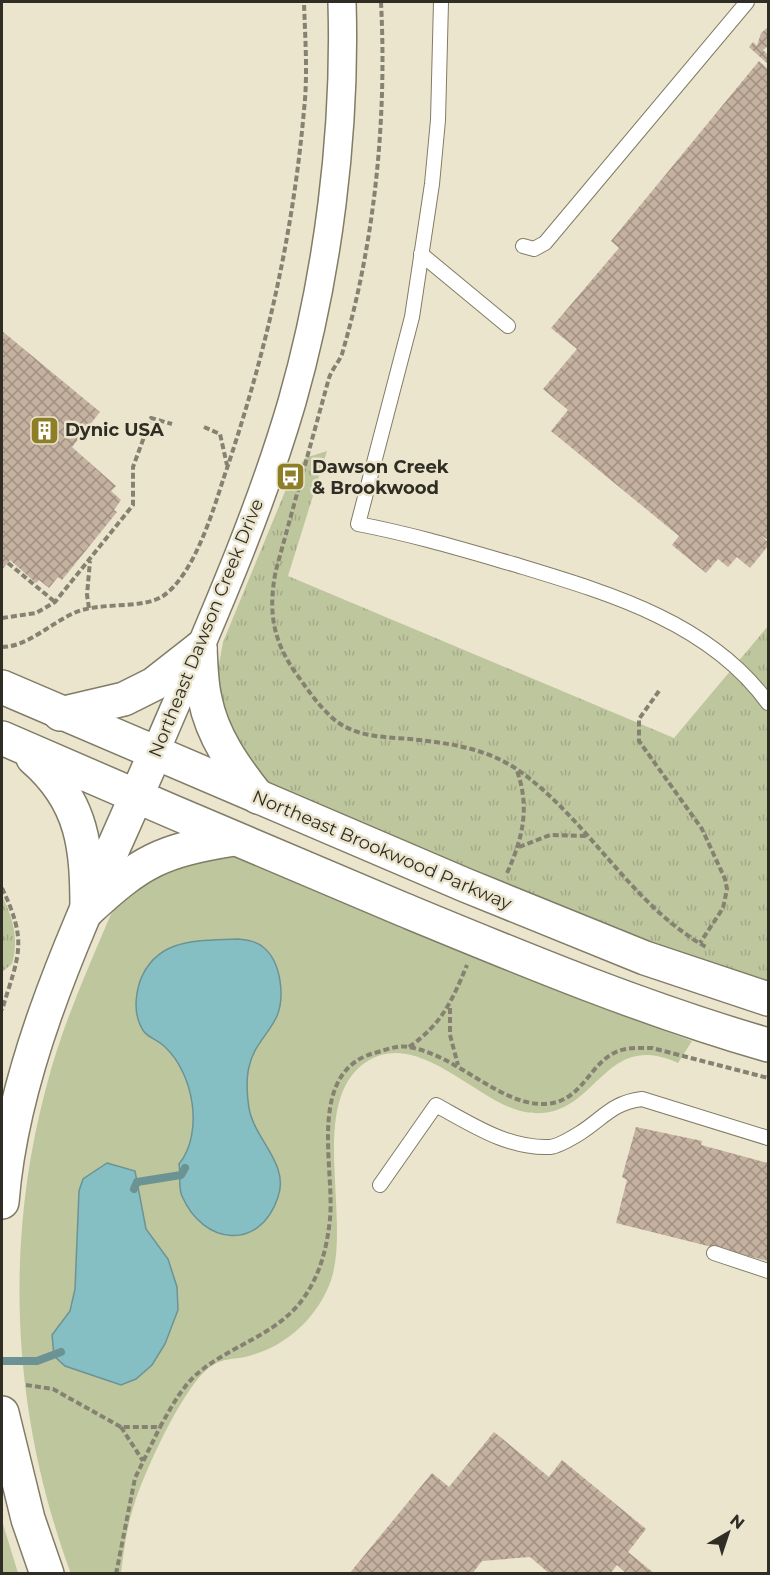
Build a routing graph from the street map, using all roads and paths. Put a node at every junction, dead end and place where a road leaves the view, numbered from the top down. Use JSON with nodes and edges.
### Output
{"nodes":[{"id":1,"x":304,"y":2,"type":"edge"},
{"id":2,"x":342,"y":2,"type":"edge"},
{"id":3,"x":381,"y":2,"type":"edge"},
{"id":4,"x":441,"y":2,"type":"edge"},
{"id":5,"x":747,"y":2,"type":"edge"},
{"id":6,"x":523,"y":246,"type":"dead end"},
{"id":7,"x":421,"y":254,"type":"junction"},
{"id":8,"x":508,"y":326,"type":"dead end"},
{"id":9,"x":172,"y":424,"type":"dead end"},
{"id":10,"x":204,"y":427,"type":"dead end"},
{"id":11,"x":227,"y":468,"type":"junction"},
{"id":12,"x":90,"y":558,"type":"junction"},
{"id":13,"x":8,"y":563,"type":"dead end"},
{"id":14,"x":55,"y":602,"type":"junction"},
{"id":15,"x":89,"y":608,"type":"junction"},
{"id":16,"x":2,"y":618,"type":"edge"},
{"id":17,"x":2,"y":647,"type":"edge"},
{"id":18,"x":200,"y":648,"type":"junction"},
{"id":19,"x":2,"y":687,"type":"edge"},
{"id":20,"x":659,"y":691,"type":"dead end"},
{"id":21,"x":768,"y":703,"type":"edge"},
{"id":22,"x":60,"y":714,"type":"junction"},
{"id":23,"x":11,"y":742,"type":"edge"},
{"id":24,"x":155,"y":753,"type":"junction"},
{"id":25,"x":517,"y":770,"type":"junction"},
{"id":26,"x":137,"y":796,"type":"junction"},
{"id":27,"x":260,"y":799,"type":"junction"},
{"id":28,"x":587,"y":836,"type":"junction"},
{"id":29,"x":234,"y":839,"type":"junction"},
{"id":30,"x":519,"y":847,"type":"junction"},
{"id":31,"x":507,"y":873,"type":"dead end"},
{"id":32,"x":2,"y":888,"type":"edge"},
{"id":33,"x":87,"y":911,"type":"junction"},
{"id":34,"x":469,"y":962,"type":"dead end"},
{"id":35,"x":768,"y":999,"type":"edge"},
{"id":36,"x":450,"y":1007,"type":"junction"},
{"id":37,"x":2,"y":1010,"type":"edge"},
{"id":38,"x":768,"y":1045,"type":"edge"},
{"id":39,"x":409,"y":1047,"type":"junction"},
{"id":40,"x":458,"y":1066,"type":"junction"},
{"id":41,"x":768,"y":1078,"type":"edge"},
{"id":42,"x":768,"y":1138,"type":"edge"},
{"id":43,"x":380,"y":1185,"type":"dead end"},
{"id":44,"x":2,"y":1202,"type":"edge"},
{"id":45,"x":714,"y":1253,"type":"dead end"},
{"id":46,"x":768,"y":1271,"type":"edge"},
{"id":47,"x":26,"y":1385,"type":"dead end"},
{"id":48,"x":2,"y":1413,"type":"edge"},
{"id":49,"x":121,"y":1427,"type":"junction"},
{"id":50,"x":160,"y":1427,"type":"junction"},
{"id":51,"x":144,"y":1461,"type":"junction"},
{"id":52,"x":47,"y":1574,"type":"edge"},
{"id":53,"x":116,"y":1574,"type":"edge"}],
"edges":[{"from":1,"to":11,"type":"path"},
{"from":2,"to":18,"type":"street","name":"Northeast Dawson Creek Drive"},
{"from":3,"to":25,"type":"path"},
{"from":4,"to":7,"type":"lane"},
{"from":5,"to":6,"type":"lane"},
{"from":7,"to":8,"type":"lane"},
{"from":7,"to":21,"type":"lane"},
{"from":9,"to":12,"type":"path"},
{"from":10,"to":11,"type":"path"},
{"from":11,"to":15,"type":"path"},
{"from":12,"to":14,"type":"path"},
{"from":12,"to":15,"type":"path"},
{"from":13,"to":14,"type":"path"},
{"from":14,"to":16,"type":"path"},
{"from":15,"to":17,"type":"path"},
{"from":18,"to":22,"type":"main road"},
{"from":18,"to":24,"type":"street","name":"Northeast Dawson Creek Drive"},
{"from":18,"to":27,"type":"main road"},
{"from":19,"to":22,"type":"main road","name":"Northeast Brookwood Parkway"},
{"from":20,"to":28,"type":"path"},
{"from":22,"to":24,"type":"main road","name":"Northeast Brookwood Parkway"},
{"from":23,"to":26,"type":"main road"},
{"from":23,"to":33,"type":"main road"},
{"from":24,"to":26,"type":"main road","name":"Northeast Dawson Creek Drive"},
{"from":24,"to":27,"type":"main road","name":"Northeast Brookwood Parkway"},
{"from":25,"to":28,"type":"path"},
{"from":25,"to":30,"type":"path"},
{"from":26,"to":29,"type":"main road"},
{"from":26,"to":33,"type":"main road","name":"Northeast Dawson Creek Drive"},
{"from":27,"to":35,"type":"main road","name":"Northeast Brookwood Parkway"},
{"from":28,"to":30,"type":"path"},
{"from":29,"to":33,"type":"main road"},
{"from":29,"to":38,"type":"main road"},
{"from":30,"to":31,"type":"path"},
{"from":32,"to":37,"type":"path"},
{"from":33,"to":44,"type":"main road","name":"Northeast Dawson Creek Drive"},
{"from":34,"to":36,"type":"path"},
{"from":36,"to":39,"type":"path"},
{"from":36,"to":40,"type":"path"},
{"from":39,"to":40,"type":"path"},
{"from":39,"to":50,"type":"path"},
{"from":40,"to":41,"type":"path"},
{"from":42,"to":43,"type":"lane"},
{"from":45,"to":46,"type":"lane"},
{"from":47,"to":49,"type":"path"},
{"from":48,"to":52,"type":"main road"},
{"from":49,"to":50,"type":"path"},
{"from":49,"to":51,"type":"path"},
{"from":50,"to":51,"type":"path"},
{"from":51,"to":53,"type":"path"}]}
